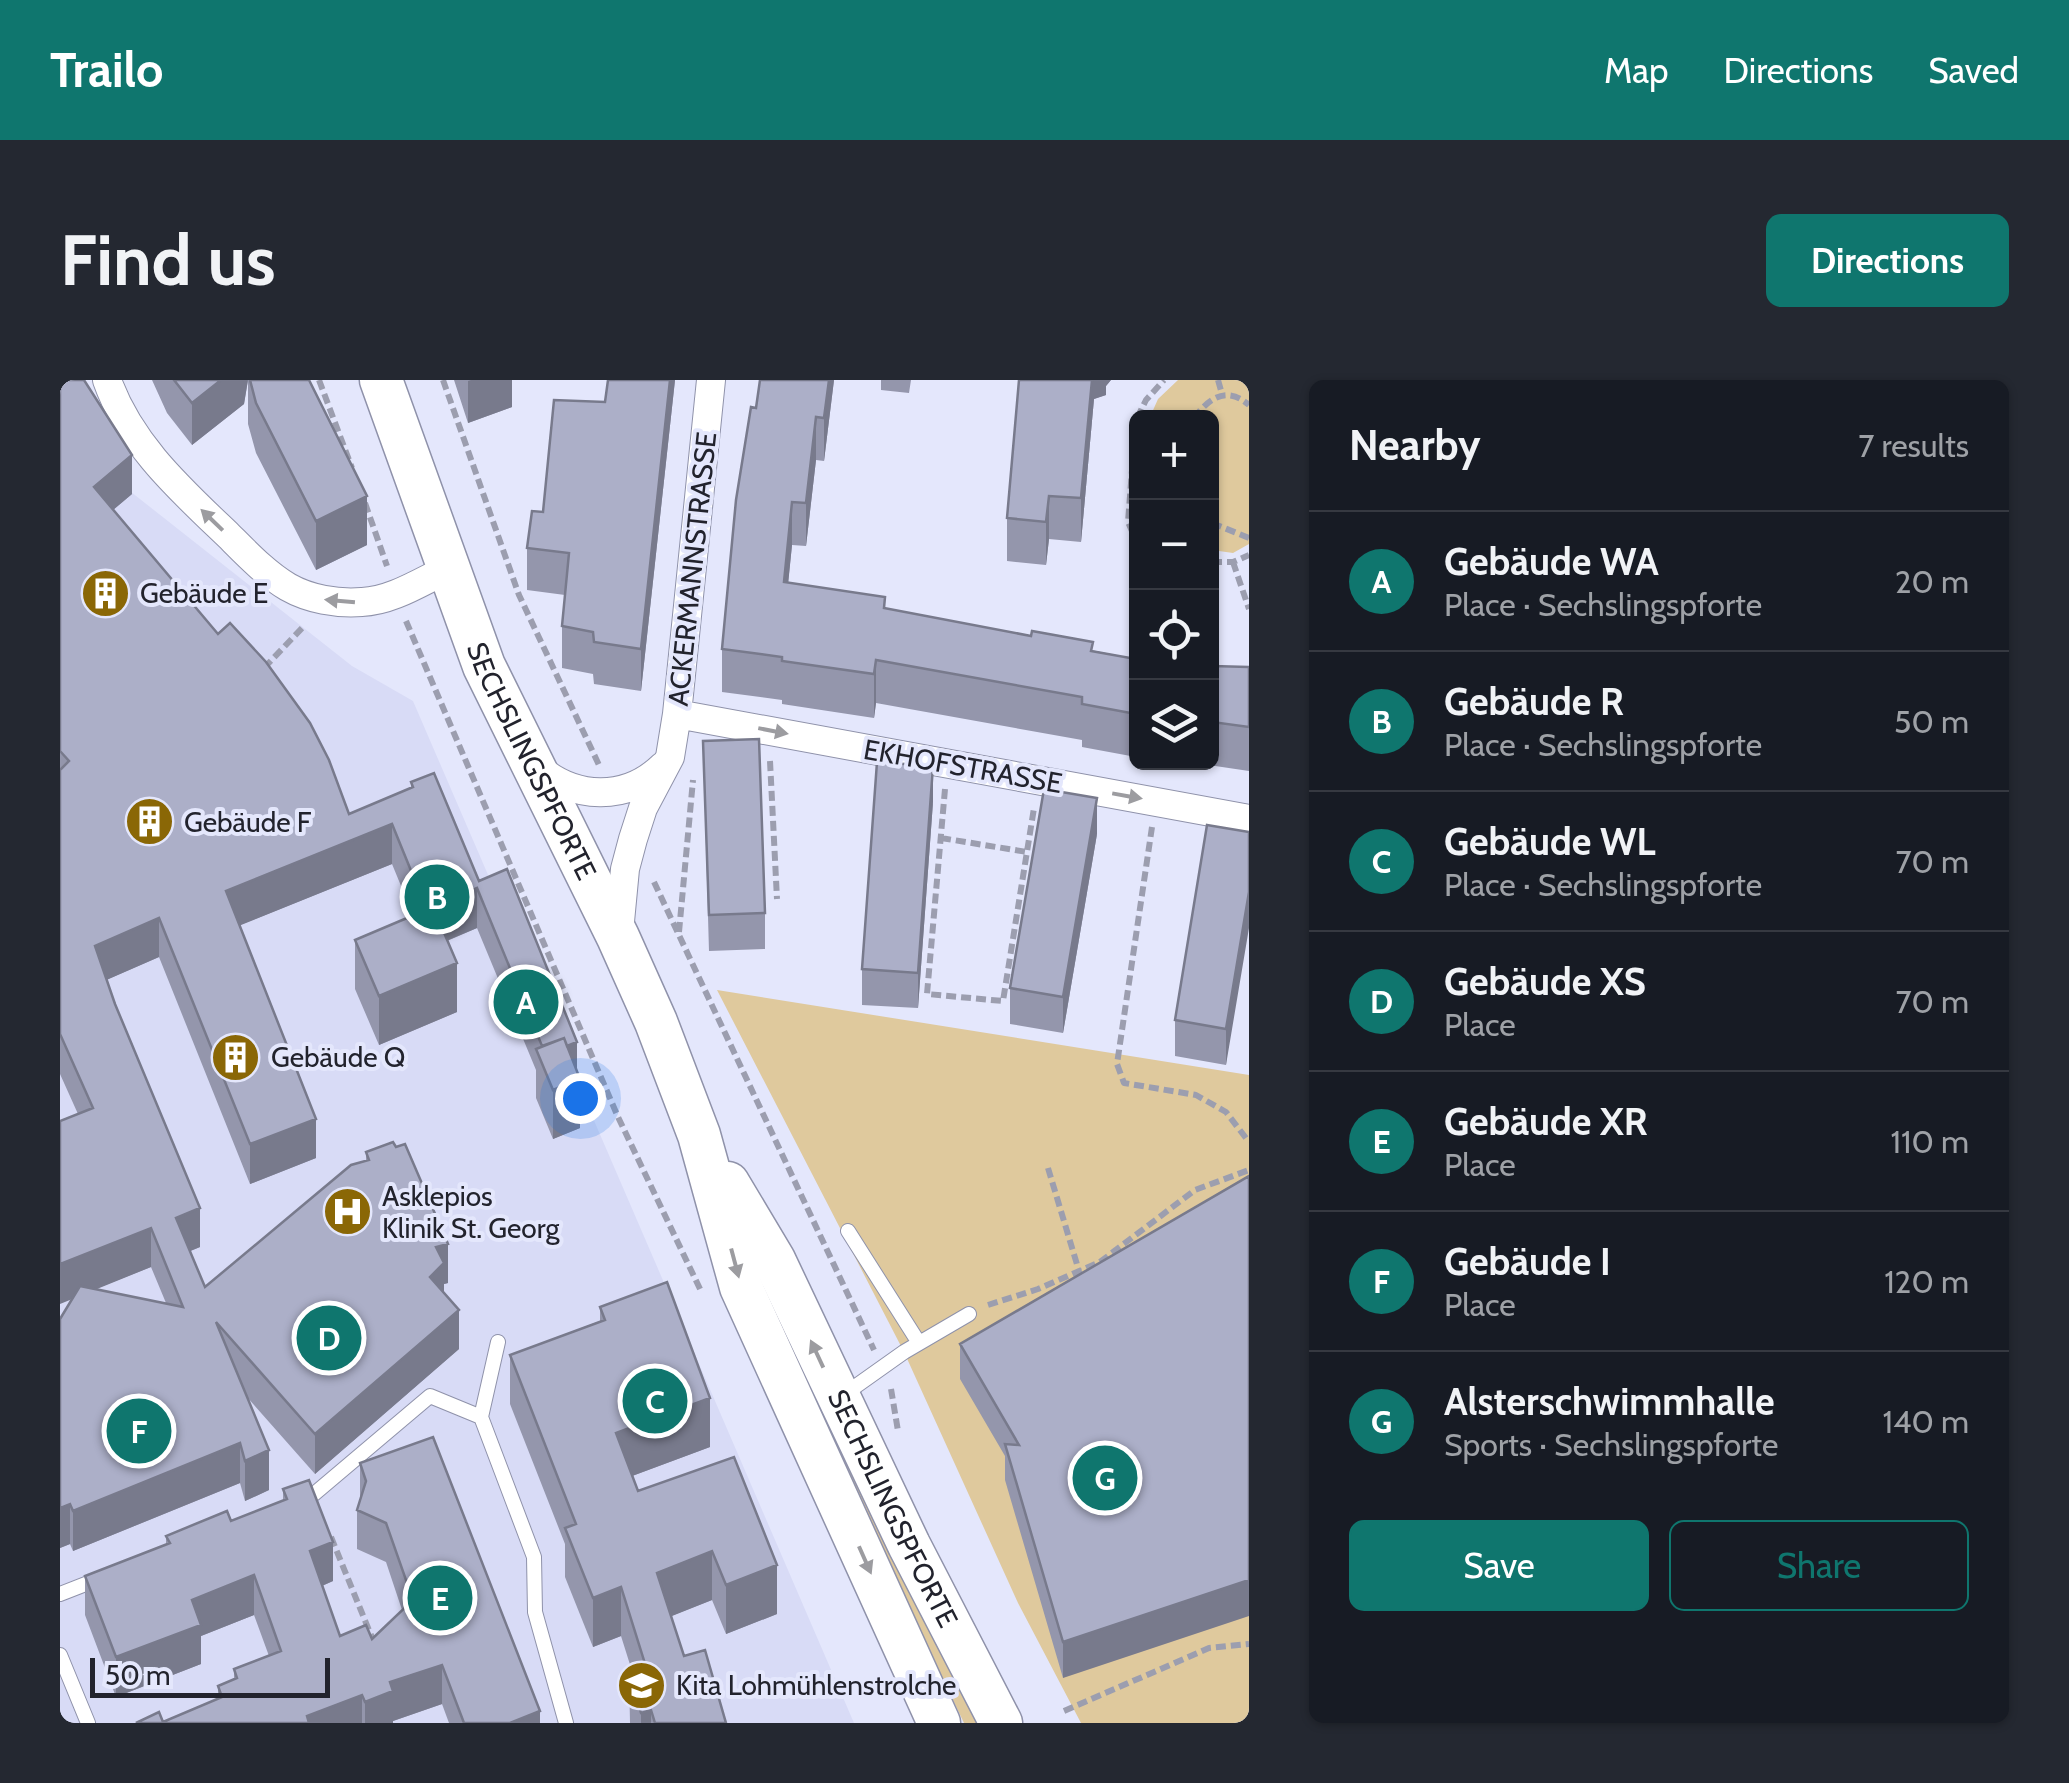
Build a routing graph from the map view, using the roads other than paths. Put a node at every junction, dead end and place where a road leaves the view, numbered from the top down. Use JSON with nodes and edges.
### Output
{"nodes":[{"id":1,"x":108,"y":380,"type":"edge"},
{"id":2,"x":381,"y":380,"type":"edge"},
{"id":3,"x":711,"y":380,"type":"edge"},
{"id":4,"x":448,"y":569,"type":"junction"},
{"id":5,"x":677,"y":714,"type":"junction"},
{"id":6,"x":670,"y":757,"type":"junction"},
{"id":7,"x":532,"y":762,"type":"junction"},
{"id":8,"x":1249,"y":819,"type":"edge"},
{"id":9,"x":618,"y":937,"type":"junction"},
{"id":10,"x":700,"y":1135,"type":"junction"},
{"id":11,"x":848,"y":1231,"type":"dead end"},
{"id":12,"x":968,"y":1314,"type":"road end"},
{"id":13,"x":498,"y":1342,"type":"dead end"},
{"id":14,"x":919,"y":1343,"type":"junction"},
{"id":15,"x":838,"y":1400,"type":"junction"},
{"id":16,"x":480,"y":1416,"type":"junction"},
{"id":17,"x":277,"y":1508,"type":"edge"},
{"id":18,"x":114,"y":1573,"type":"edge"},
{"id":19,"x":60,"y":1594,"type":"edge"},
{"id":20,"x":60,"y":1655,"type":"edge"},
{"id":21,"x":88,"y":1723,"type":"edge"},
{"id":22,"x":566,"y":1723,"type":"edge"},
{"id":23,"x":940,"y":1723,"type":"edge"},
{"id":24,"x":1000,"y":1723,"type":"edge"}],
"edges":[{"from":4,"to":1,"type":"street","one_way":true},
{"from":2,"to":4,"type":"main road","name":"SECHSLINGSPFORTE"},
{"from":3,"to":5,"type":"street","name":"ACKERMANNSTRASSE"},
{"from":4,"to":7,"type":"main road","name":"SECHSLINGSPFORTE"},
{"from":5,"to":6,"type":"street","name":"ACKERMANNSTRASSE"},
{"from":5,"to":8,"type":"street","name":"EKHOFSTRASSE","one_way":true},
{"from":6,"to":7,"type":"street"},
{"from":6,"to":9,"type":"street","name":"ACKERMANNSTRASSE"},
{"from":7,"to":9,"type":"main road","name":"SECHSLINGSPFORTE"},
{"from":9,"to":10,"type":"main road","name":"SECHSLINGSPFORTE"},
{"from":15,"to":10,"type":"main road","name":"SECHSLINGSPFORTE","one_way":true},
{"from":10,"to":23,"type":"main road","name":"SECHSLINGSPFORTE","one_way":true},
{"from":11,"to":14,"type":"lane"},
{"from":12,"to":14,"type":"lane"},
{"from":13,"to":16,"type":"lane"},
{"from":14,"to":15,"type":"lane"},
{"from":15,"to":24,"type":"main road","name":"SECHSLINGSPFORTE"},
{"from":16,"to":17,"type":"lane"},
{"from":16,"to":22,"type":"lane"},
{"from":18,"to":19,"type":"lane"},
{"from":20,"to":21,"type":"lane"}]}
